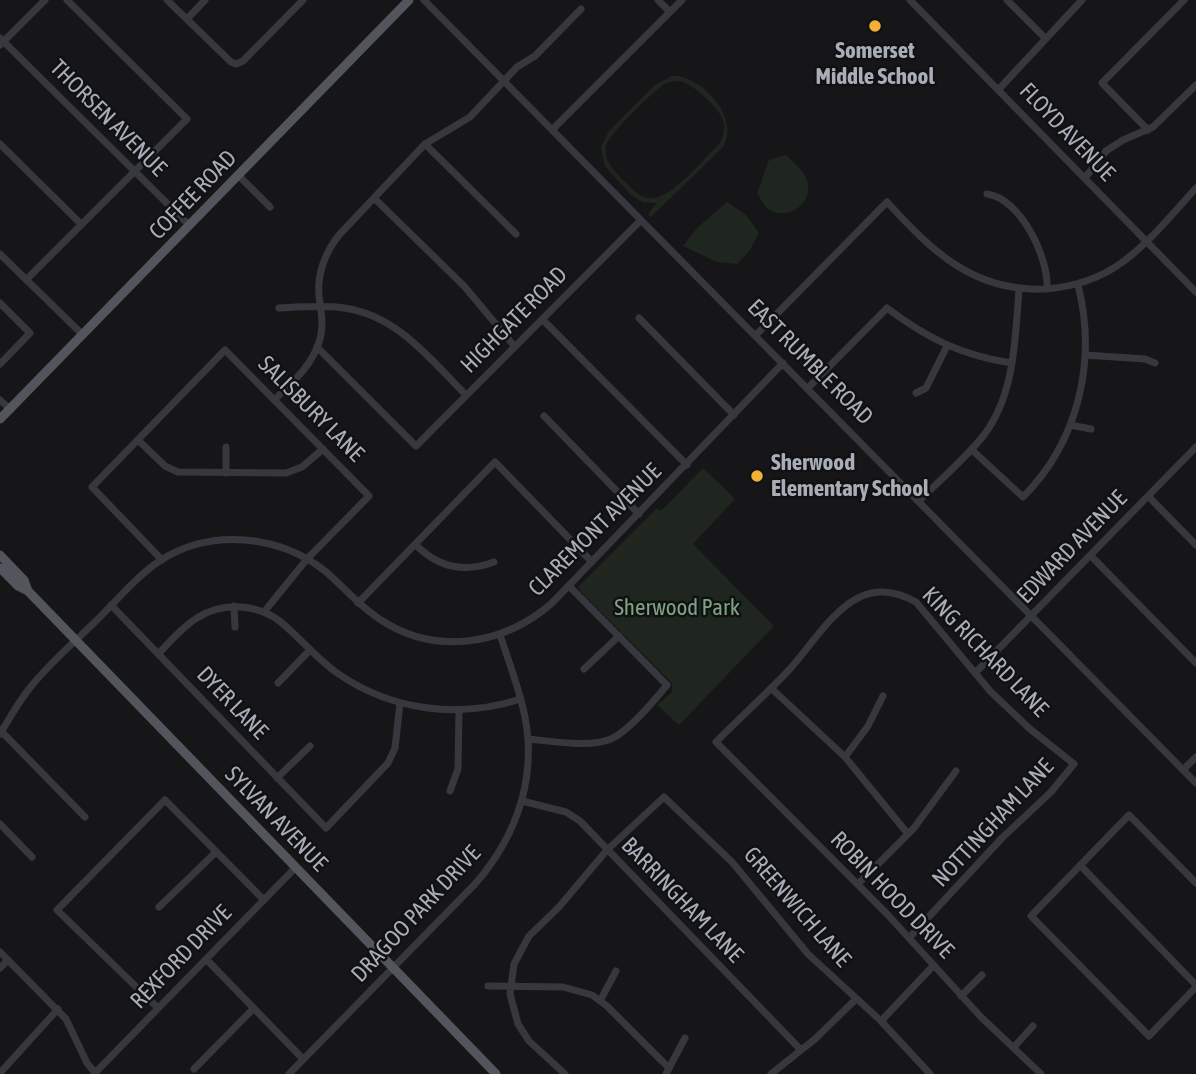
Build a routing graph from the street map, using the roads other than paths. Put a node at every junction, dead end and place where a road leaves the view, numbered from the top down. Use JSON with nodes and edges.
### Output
{"nodes":[{"id":1,"x":45,"y":0,"type":"edge"},
{"id":2,"x":67,"y":0,"type":"edge"},
{"id":3,"x":167,"y":0,"type":"edge"},
{"id":4,"x":205,"y":0,"type":"edge"},
{"id":5,"x":303,"y":0,"type":"edge"},
{"id":6,"x":409,"y":0,"type":"edge"},
{"id":7,"x":424,"y":0,"type":"edge"},
{"id":8,"x":658,"y":0,"type":"edge"},
{"id":9,"x":682,"y":0,"type":"edge"},
{"id":10,"x":910,"y":0,"type":"edge"},
{"id":11,"x":1007,"y":0,"type":"edge"},
{"id":12,"x":1082,"y":0,"type":"edge"},
{"id":13,"x":1184,"y":0,"type":"edge"},
{"id":14,"x":581,"y":9,"type":"dead end"},
{"id":15,"x":670,"y":12,"type":"junction"},
{"id":16,"x":187,"y":19,"type":"junction"},
{"id":17,"x":1045,"y":38,"type":"junction"},
{"id":18,"x":1,"y":41,"type":"edge"},
{"id":19,"x":505,"y":81,"type":"junction"},
{"id":20,"x":1196,"y":85,"type":"edge"},
{"id":21,"x":998,"y":90,"type":"junction"},
{"id":22,"x":552,"y":130,"type":"junction"},
{"id":23,"x":1148,"y":130,"type":"junction"},
{"id":24,"x":0,"y":144,"type":"edge"},
{"id":25,"x":425,"y":144,"type":"junction"},
{"id":26,"x":135,"y":171,"type":"junction"},
{"id":27,"x":239,"y":176,"type":"junction"},
{"id":28,"x":1085,"y":178,"type":"junction"},
{"id":29,"x":1196,"y":188,"type":"edge"},
{"id":30,"x":987,"y":194,"type":"dead end"},
{"id":31,"x":374,"y":198,"type":"junction"},
{"id":32,"x":270,"y":207,"type":"dead end"},
{"id":33,"x":640,"y":221,"type":"junction"},
{"id":34,"x":81,"y":225,"type":"junction"},
{"id":35,"x":190,"y":226,"type":"junction"},
{"id":36,"x":516,"y":234,"type":"dead end"},
{"id":37,"x":1147,"y":241,"type":"junction"},
{"id":38,"x":0,"y":254,"type":"edge"},
{"id":39,"x":26,"y":280,"type":"junction"},
{"id":40,"x":1078,"y":285,"type":"junction"},
{"id":41,"x":1019,"y":289,"type":"junction"},
{"id":42,"x":1047,"y":289,"type":"junction"},
{"id":43,"x":1196,"y":292,"type":"edge"},
{"id":44,"x":0,"y":303,"type":"edge"},
{"id":45,"x":321,"y":307,"type":"junction"},
{"id":46,"x":279,"y":308,"type":"dead end"},
{"id":47,"x":639,"y":317,"type":"dead end"},
{"id":48,"x":543,"y":320,"type":"junction"},
{"id":49,"x":83,"y":335,"type":"junction"},
{"id":50,"x":756,"y":335,"type":"junction"},
{"id":51,"x":947,"y":346,"type":"junction"},
{"id":52,"x":317,"y":347,"type":"junction"},
{"id":53,"x":515,"y":347,"type":"junction"},
{"id":54,"x":1086,"y":355,"type":"junction"},
{"id":55,"x":783,"y":363,"type":"junction"},
{"id":56,"x":1012,"y":363,"type":"junction"},
{"id":57,"x":1155,"y":363,"type":"dead end"},
{"id":58,"x":0,"y":364,"type":"edge"},
{"id":59,"x":808,"y":388,"type":"junction"},
{"id":60,"x":916,"y":393,"type":"dead end"},
{"id":61,"x":466,"y":395,"type":"junction"},
{"id":62,"x":0,"y":400,"type":"edge"},
{"id":63,"x":274,"y":400,"type":"junction"},
{"id":64,"x":5,"y":415,"type":"edge"},
{"id":65,"x":734,"y":415,"type":"junction"},
{"id":66,"x":544,"y":416,"type":"dead end"},
{"id":67,"x":1070,"y":425,"type":"junction"},
{"id":68,"x":0,"y":426,"type":"edge"},
{"id":69,"x":1091,"y":429,"type":"dead end"},
{"id":70,"x":138,"y":440,"type":"junction"},
{"id":71,"x":226,"y":447,"type":"dead end"},
{"id":72,"x":1196,"y":447,"type":"edge"},
{"id":73,"x":323,"y":449,"type":"junction"},
{"id":74,"x":972,"y":450,"type":"junction"},
{"id":75,"x":687,"y":465,"type":"junction"},
{"id":76,"x":226,"y":473,"type":"junction"},
{"id":77,"x":1148,"y":496,"type":"junction"},
{"id":78,"x":919,"y":500,"type":"junction"},
{"id":79,"x":639,"y":514,"type":"junction"},
{"id":80,"x":415,"y":544,"type":"junction"},
{"id":81,"x":1196,"y":545,"type":"edge"},
{"id":82,"x":0,"y":555,"type":"edge"},
{"id":83,"x":1091,"y":556,"type":"junction"},
{"id":84,"x":307,"y":559,"type":"junction"},
{"id":85,"x":162,"y":560,"type":"junction"},
{"id":86,"x":494,"y":562,"type":"dead end"},
{"id":87,"x":592,"y":562,"type":"junction"},
{"id":88,"x":0,"y":568,"type":"edge"},
{"id":89,"x":569,"y":586,"type":"junction"},
{"id":90,"x":27,"y":591,"type":"junction"},
{"id":91,"x":358,"y":603,"type":"junction"},
{"id":92,"x":111,"y":606,"type":"junction"},
{"id":93,"x":234,"y":606,"type":"junction"},
{"id":94,"x":264,"y":612,"type":"junction"},
{"id":95,"x":1032,"y":616,"type":"junction"},
{"id":96,"x":235,"y":627,"type":"dead end"},
{"id":97,"x":500,"y":635,"type":"junction"},
{"id":98,"x":619,"y":636,"type":"junction"},
{"id":99,"x":76,"y":641,"type":"junction"},
{"id":100,"x":310,"y":650,"type":"junction"},
{"id":101,"x":158,"y":654,"type":"junction"},
{"id":102,"x":1196,"y":663,"type":"edge"},
{"id":103,"x":584,"y":669,"type":"dead end"},
{"id":104,"x":975,"y":673,"type":"junction"},
{"id":105,"x":278,"y":683,"type":"dead end"},
{"id":106,"x":771,"y":688,"type":"junction"},
{"id":107,"x":883,"y":696,"type":"dead end"},
{"id":108,"x":521,"y":699,"type":"junction"},
{"id":109,"x":400,"y":703,"type":"junction"},
{"id":110,"x":459,"y":711,"type":"junction"},
{"id":111,"x":0,"y":732,"type":"edge"},
{"id":112,"x":528,"y":739,"type":"junction"},
{"id":113,"x":310,"y":746,"type":"dead end"},
{"id":114,"x":845,"y":757,"type":"junction"},
{"id":115,"x":1196,"y":757,"type":"edge"},
{"id":116,"x":1074,"y":764,"type":"joint"},
{"id":117,"x":956,"y":771,"type":"dead end"},
{"id":118,"x":1183,"y":771,"type":"junction"},
{"id":119,"x":277,"y":778,"type":"junction"},
{"id":120,"x":1196,"y":783,"type":"edge"},
{"id":121,"x":450,"y":791,"type":"dead end"},
{"id":122,"x":522,"y":800,"type":"junction"},
{"id":123,"x":85,"y":817,"type":"dead end"},
{"id":124,"x":0,"y":824,"type":"edge"},
{"id":125,"x":908,"y":834,"type":"junction"},
{"id":126,"x":607,"y":850,"type":"junction"},
{"id":127,"x":216,"y":852,"type":"junction"},
{"id":128,"x":32,"y":857,"type":"dead end"},
{"id":129,"x":1080,"y":865,"type":"junction"},
{"id":130,"x":296,"y":867,"type":"junction"},
{"id":131,"x":1196,"y":883,"type":"edge"},
{"id":132,"x":858,"y":884,"type":"junction"},
{"id":133,"x":264,"y":900,"type":"junction"},
{"id":134,"x":159,"y":907,"type":"dead end"},
{"id":135,"x":909,"y":938,"type":"junction"},
{"id":136,"x":0,"y":952,"type":"edge"},
{"id":137,"x":206,"y":959,"type":"junction"},
{"id":138,"x":8,"y":960,"type":"junction"},
{"id":139,"x":934,"y":965,"type":"junction"},
{"id":140,"x":394,"y":967,"type":"junction"},
{"id":141,"x":0,"y":968,"type":"edge"},
{"id":142,"x":616,"y":971,"type":"dead end"},
{"id":143,"x":982,"y":975,"type":"dead end"},
{"id":144,"x":488,"y":986,"type":"dead end"},
{"id":145,"x":1196,"y":986,"type":"edge"},
{"id":146,"x":510,"y":987,"type":"junction"},
{"id":147,"x":961,"y":996,"type":"junction"},
{"id":148,"x":856,"y":999,"type":"junction"},
{"id":149,"x":600,"y":1001,"type":"junction"},
{"id":150,"x":158,"y":1008,"type":"junction"},
{"id":151,"x":254,"y":1008,"type":"junction"},
{"id":152,"x":58,"y":1009,"type":"junction"},
{"id":153,"x":881,"y":1021,"type":"junction"},
{"id":154,"x":1033,"y":1027,"type":"dead end"},
{"id":155,"x":685,"y":1038,"type":"dead end"},
{"id":156,"x":1014,"y":1046,"type":"junction"},
{"id":157,"x":801,"y":1050,"type":"junction"},
{"id":158,"x":303,"y":1059,"type":"junction"},
{"id":159,"x":194,"y":1069,"type":"dead end"},
{"id":160,"x":667,"y":1071,"type":"edge"},
{"id":161,"x":0,"y":1073,"type":"edge"},
{"id":162,"x":563,"y":1073,"type":"edge"},
{"id":163,"x":95,"y":1074,"type":"edge"},
{"id":164,"x":289,"y":1074,"type":"edge"},
{"id":165,"x":496,"y":1074,"type":"edge"},
{"id":166,"x":771,"y":1074,"type":"edge"},
{"id":167,"x":930,"y":1074,"type":"edge"},
{"id":168,"x":1041,"y":1074,"type":"edge"}],
"edges":[{"from":1,"to":18,"type":"street"},
{"from":2,"to":26,"type":"street"},
{"from":3,"to":16,"type":"street"},
{"from":4,"to":16,"type":"street"},
{"from":5,"to":16,"type":"street"},
{"from":6,"to":27,"type":"main road","name":"COFFEE ROAD"},
{"from":7,"to":19,"type":"street","name":"EAST RUMBLE ROAD"},
{"from":8,"to":15,"type":"street"},
{"from":9,"to":15,"type":"street"},
{"from":10,"to":21,"type":"street","name":"FLOYD AVENUE"},
{"from":11,"to":17,"type":"street"},
{"from":12,"to":17,"type":"street"},
{"from":13,"to":23,"type":"street"},
{"from":14,"to":19,"type":"street"},
{"from":15,"to":22,"type":"street"},
{"from":17,"to":21,"type":"street"},
{"from":18,"to":26,"type":"street","name":"THORSEN AVENUE"},
{"from":19,"to":22,"type":"street","name":"EAST RUMBLE ROAD"},
{"from":19,"to":25,"type":"street"},
{"from":20,"to":23,"type":"street"},
{"from":21,"to":28,"type":"street","name":"FLOYD AVENUE"},
{"from":22,"to":33,"type":"street","name":"EAST RUMBLE ROAD"},
{"from":23,"to":28,"type":"street"},
{"from":24,"to":34,"type":"street"},
{"from":25,"to":31,"type":"street"},
{"from":25,"to":36,"type":"street"},
{"from":26,"to":34,"type":"street"},
{"from":26,"to":35,"type":"street","name":"THORSEN AVENUE"},
{"from":27,"to":32,"type":"street"},
{"from":27,"to":35,"type":"main road","name":"COFFEE ROAD"},
{"from":28,"to":37,"type":"street","name":"FLOYD AVENUE"},
{"from":29,"to":37,"type":"street"},
{"from":30,"to":42,"type":"street"},
{"from":31,"to":45,"type":"street"},
{"from":31,"to":53,"type":"street"},
{"from":33,"to":48,"type":"street","name":"HIGHGATE ROAD"},
{"from":33,"to":50,"type":"street","name":"EAST RUMBLE ROAD"},
{"from":34,"to":39,"type":"street"},
{"from":35,"to":49,"type":"main road","name":"COFFEE ROAD"},
{"from":37,"to":40,"type":"street"},
{"from":37,"to":43,"type":"street","name":"FLOYD AVENUE"},
{"from":38,"to":39,"type":"street"},
{"from":39,"to":49,"type":"street"},
{"from":40,"to":42,"type":"street"},
{"from":40,"to":54,"type":"street"},
{"from":41,"to":42,"type":"street"},
{"from":41,"to":50,"type":"street"},
{"from":41,"to":56,"type":"street"},
{"from":44,"to":58,"type":"street"},
{"from":45,"to":46,"type":"street"},
{"from":45,"to":52,"type":"street"},
{"from":45,"to":61,"type":"street"},
{"from":47,"to":65,"type":"street"},
{"from":48,"to":53,"type":"street","name":"HIGHGATE ROAD"},
{"from":48,"to":75,"type":"street"},
{"from":49,"to":64,"type":"main road","name":"COFFEE ROAD"},
{"from":50,"to":55,"type":"street","name":"EAST RUMBLE ROAD"},
{"from":51,"to":56,"type":"street"},
{"from":51,"to":59,"type":"street"},
{"from":51,"to":60,"type":"street"},
{"from":52,"to":61,"type":"street","name":"HIGHGATE ROAD"},
{"from":52,"to":63,"type":"street"},
{"from":53,"to":61,"type":"street","name":"HIGHGATE ROAD"},
{"from":54,"to":57,"type":"street"},
{"from":54,"to":67,"type":"street"},
{"from":55,"to":59,"type":"street","name":"EAST RUMBLE ROAD"},
{"from":55,"to":65,"type":"street","name":"CLAREMONT AVENUE"},
{"from":56,"to":74,"type":"street"},
{"from":59,"to":78,"type":"street","name":"EAST RUMBLE ROAD"},
{"from":62,"to":64,"type":"street"},
{"from":63,"to":70,"type":"street","name":"SALISBURY LANE"},
{"from":63,"to":73,"type":"street","name":"SALISBURY LANE"},
{"from":64,"to":68,"type":"main road","name":"COFFEE ROAD"},
{"from":65,"to":75,"type":"street","name":"CLAREMONT AVENUE"},
{"from":66,"to":79,"type":"street"},
{"from":67,"to":69,"type":"street"},
{"from":67,"to":74,"type":"street"},
{"from":70,"to":76,"type":"street"},
{"from":70,"to":85,"type":"street"},
{"from":71,"to":76,"type":"street"},
{"from":72,"to":77,"type":"street","name":"EDWARD AVENUE"},
{"from":73,"to":76,"type":"street"},
{"from":73,"to":84,"type":"street","name":"SALISBURY LANE"},
{"from":74,"to":78,"type":"street"},
{"from":75,"to":79,"type":"street","name":"CLAREMONT AVENUE"},
{"from":77,"to":81,"type":"street"},
{"from":77,"to":83,"type":"street","name":"EDWARD AVENUE"},
{"from":78,"to":95,"type":"street","name":"EAST RUMBLE ROAD"},
{"from":79,"to":87,"type":"street","name":"CLAREMONT AVENUE"},
{"from":80,"to":86,"type":"street"},
{"from":80,"to":87,"type":"street"},
{"from":80,"to":91,"type":"street"},
{"from":82,"to":90,"type":"main road","name":"SYLVAN AVENUE"},
{"from":83,"to":95,"type":"street","name":"EDWARD AVENUE"},
{"from":83,"to":102,"type":"street"},
{"from":84,"to":85,"type":"street","name":"CLAREMONT AVENUE"},
{"from":84,"to":91,"type":"street","name":"CLAREMONT AVENUE"},
{"from":84,"to":94,"type":"street"},
{"from":85,"to":92,"type":"street","name":"CLAREMONT AVENUE"},
{"from":87,"to":89,"type":"street","name":"CLAREMONT AVENUE"},
{"from":88,"to":90,"type":"main road","name":"SYLVAN AVENUE"},
{"from":89,"to":97,"type":"street","name":"CLAREMONT AVENUE"},
{"from":89,"to":98,"type":"street"},
{"from":90,"to":99,"type":"main road","name":"SYLVAN AVENUE"},
{"from":91,"to":97,"type":"street","name":"CLAREMONT AVENUE"},
{"from":92,"to":99,"type":"street","name":"CLAREMONT AVENUE"},
{"from":92,"to":101,"type":"street","name":"DYER LANE"},
{"from":93,"to":94,"type":"street"},
{"from":93,"to":96,"type":"street"},
{"from":93,"to":101,"type":"street"},
{"from":94,"to":100,"type":"street"},
{"from":95,"to":104,"type":"street","name":"EDWARD AVENUE"},
{"from":95,"to":118,"type":"street","name":"EAST RUMBLE ROAD"},
{"from":97,"to":108,"type":"street","name":"DRAGOO PARK DRIVE"},
{"from":98,"to":103,"type":"street"},
{"from":98,"to":112,"type":"street"},
{"from":99,"to":111,"type":"street","name":"CLAREMONT AVENUE"},
{"from":99,"to":130,"type":"main road","name":"SYLVAN AVENUE"},
{"from":100,"to":105,"type":"street"},
{"from":100,"to":109,"type":"street"},
{"from":101,"to":119,"type":"street","name":"DYER LANE"},
{"from":104,"to":106,"type":"street","name":"KING RICHARD LANE"},
{"from":104,"to":116,"type":"street","name":"KING RICHARD LANE"},
{"from":106,"to":114,"type":"street"},
{"from":106,"to":132,"type":"street","name":"ROBIN HOOD DRIVE"},
{"from":107,"to":114,"type":"street"},
{"from":108,"to":110,"type":"street"},
{"from":108,"to":112,"type":"street","name":"DRAGOO PARK DRIVE"},
{"from":109,"to":110,"type":"street"},
{"from":109,"to":119,"type":"street","name":"DYER LANE"},
{"from":110,"to":121,"type":"street"},
{"from":111,"to":123,"type":"street"},
{"from":112,"to":122,"type":"street","name":"DRAGOO PARK DRIVE"},
{"from":113,"to":119,"type":"street"},
{"from":114,"to":125,"type":"street"},
{"from":115,"to":118,"type":"street"},
{"from":116,"to":135,"type":"street","name":"NOTTINGHAM LANE"},
{"from":117,"to":125,"type":"street"},
{"from":118,"to":120,"type":"street","name":"EAST RUMBLE ROAD"},
{"from":122,"to":126,"type":"street","name":"BARRINGHAM LANE"},
{"from":122,"to":140,"type":"street","name":"DRAGOO PARK DRIVE"},
{"from":124,"to":128,"type":"street"},
{"from":125,"to":132,"type":"street"},
{"from":126,"to":146,"type":"street"},
{"from":126,"to":148,"type":"street","name":"GREENWICH LANE"},
{"from":126,"to":157,"type":"street","name":"BARRINGHAM LANE"},
{"from":127,"to":133,"type":"street"},
{"from":127,"to":134,"type":"street"},
{"from":127,"to":150,"type":"street"},
{"from":129,"to":131,"type":"street"},
{"from":129,"to":145,"type":"street"},
{"from":129,"to":145,"type":"street"},
{"from":130,"to":133,"type":"street","name":"REXFORD DRIVE"},
{"from":130,"to":140,"type":"main road","name":"SYLVAN AVENUE"},
{"from":132,"to":135,"type":"street","name":"ROBIN HOOD DRIVE"},
{"from":133,"to":137,"type":"street","name":"REXFORD DRIVE"},
{"from":135,"to":139,"type":"street","name":"ROBIN HOOD DRIVE"},
{"from":136,"to":138,"type":"street"},
{"from":137,"to":150,"type":"street","name":"REXFORD DRIVE"},
{"from":137,"to":151,"type":"street"},
{"from":138,"to":141,"type":"street"},
{"from":138,"to":152,"type":"street"},
{"from":139,"to":147,"type":"street","name":"ROBIN HOOD DRIVE"},
{"from":139,"to":153,"type":"street"},
{"from":140,"to":158,"type":"street","name":"DRAGOO PARK DRIVE"},
{"from":140,"to":165,"type":"main road","name":"SYLVAN AVENUE"},
{"from":142,"to":149,"type":"street"},
{"from":143,"to":147,"type":"street"},
{"from":144,"to":146,"type":"street"},
{"from":146,"to":149,"type":"street"},
{"from":146,"to":162,"type":"street"},
{"from":147,"to":156,"type":"street","name":"ROBIN HOOD DRIVE"},
{"from":148,"to":153,"type":"street","name":"GREENWICH LANE"},
{"from":148,"to":157,"type":"street"},
{"from":149,"to":160,"type":"street"},
{"from":150,"to":163,"type":"street","name":"REXFORD DRIVE"},
{"from":151,"to":158,"type":"street"},
{"from":151,"to":159,"type":"street"},
{"from":152,"to":161,"type":"street"},
{"from":152,"to":163,"type":"street"},
{"from":153,"to":167,"type":"street","name":"GREENWICH LANE"},
{"from":154,"to":156,"type":"street"},
{"from":155,"to":160,"type":"street"},
{"from":156,"to":168,"type":"street","name":"ROBIN HOOD DRIVE"},
{"from":157,"to":166,"type":"street"},
{"from":158,"to":164,"type":"street","name":"DRAGOO PARK DRIVE"}]}
